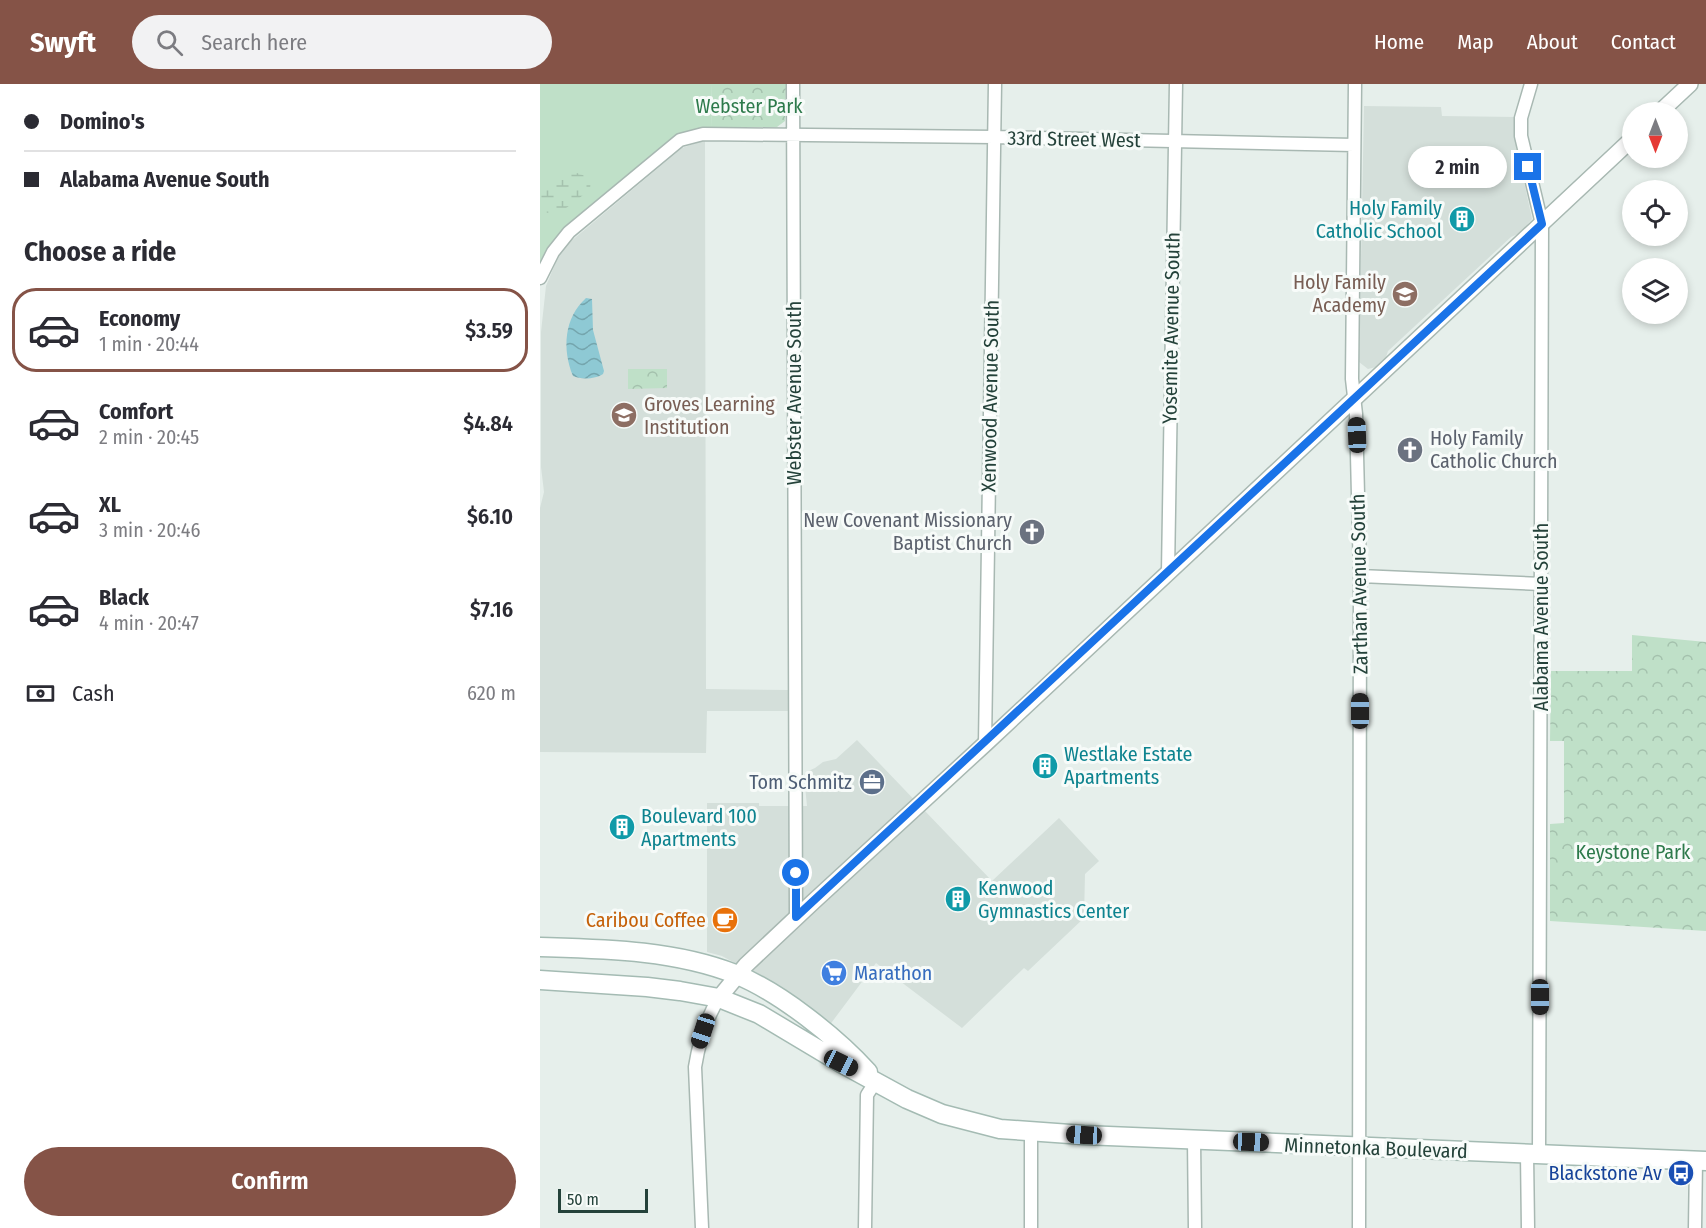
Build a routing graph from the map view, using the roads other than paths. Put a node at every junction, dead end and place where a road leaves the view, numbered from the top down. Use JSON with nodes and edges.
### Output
{"nodes":[{"id":1,"x":793,"y":84,"type":"edge"},
{"id":2,"x":995,"y":84,"type":"edge"},
{"id":3,"x":1176,"y":84,"type":"edge"},
{"id":4,"x":1355,"y":84,"type":"edge"},
{"id":5,"x":1532,"y":84,"type":"edge"},
{"id":6,"x":1690,"y":84,"type":"edge"},
{"id":7,"x":1671,"y":102,"type":"edge"},
{"id":8,"x":794,"y":134,"type":"junction"},
{"id":9,"x":994,"y":137,"type":"junction"},
{"id":10,"x":1175,"y":141,"type":"junction"},
{"id":11,"x":1354,"y":145,"type":"junction"},
{"id":12,"x":1622,"y":148,"type":"edge"},
{"id":13,"x":1542,"y":224,"type":"junction"},
{"id":14,"x":540,"y":278,"type":"edge"},
{"id":15,"x":1354,"y":399,"type":"junction"},
{"id":16,"x":1168,"y":572,"type":"junction"},
{"id":17,"x":1360,"y":576,"type":"junction"},
{"id":18,"x":1541,"y":584,"type":"junction"},
{"id":19,"x":985,"y":744,"type":"junction"},
{"id":20,"x":796,"y":917,"type":"junction"},
{"id":21,"x":540,"y":947,"type":"edge"},
{"id":22,"x":737,"y":975,"type":"junction"},
{"id":23,"x":540,"y":980,"type":"edge"},
{"id":24,"x":719,"y":998,"type":"junction"},
{"id":25,"x":876,"y":1081,"type":"junction"},
{"id":26,"x":1031,"y":1133,"type":"junction"},
{"id":27,"x":1194,"y":1140,"type":"junction"},
{"id":28,"x":1358,"y":1147,"type":"junction"},
{"id":29,"x":1533,"y":1154,"type":"junction"},
{"id":30,"x":1701,"y":1161,"type":"edge"},
{"id":31,"x":702,"y":1228,"type":"edge"},
{"id":32,"x":865,"y":1228,"type":"edge"},
{"id":33,"x":1030,"y":1228,"type":"edge"},
{"id":34,"x":1195,"y":1228,"type":"edge"},
{"id":35,"x":1359,"y":1228,"type":"edge"},
{"id":36,"x":1528,"y":1228,"type":"edge"},
{"id":37,"x":1695,"y":1228,"type":"edge"}],
"edges":[{"from":1,"to":8,"type":"street","name":"Webster Avenue South"},
{"from":2,"to":9,"type":"street","name":"Xenwood Avenue South"},
{"from":3,"to":10,"type":"street","name":"Yosemite Avenue South"},
{"from":4,"to":11,"type":"street","name":"Zarthan Avenue South"},
{"from":5,"to":13,"type":"street","name":"Alabama Avenue South"},
{"from":6,"to":7,"type":"street"},
{"from":8,"to":9,"type":"street","name":"33rd Street West"},
{"from":8,"to":14,"type":"street","name":"33rd Street West"},
{"from":8,"to":20,"type":"street","name":"Webster Avenue South"},
{"from":9,"to":10,"type":"street","name":"33rd Street West"},
{"from":9,"to":19,"type":"street","name":"Xenwood Avenue South"},
{"from":10,"to":11,"type":"street","name":"33rd Street West"},
{"from":10,"to":16,"type":"street","name":"Yosemite Avenue South"},
{"from":11,"to":15,"type":"street","name":"Zarthan Avenue South"},
{"from":12,"to":13,"type":"street"},
{"from":13,"to":15,"type":"street"},
{"from":13,"to":18,"type":"street","name":"Alabama Avenue South"},
{"from":15,"to":16,"type":"street"},
{"from":15,"to":17,"type":"street","name":"Zarthan Avenue South"},
{"from":16,"to":19,"type":"street"},
{"from":17,"to":18,"type":"street"},
{"from":17,"to":28,"type":"street","name":"Zarthan Avenue South"},
{"from":18,"to":29,"type":"street","name":"Alabama Avenue South"},
{"from":19,"to":20,"type":"street"},
{"from":20,"to":22,"type":"street"},
{"from":21,"to":22,"type":"main road","name":"Minnetonka Boulevard"},
{"from":22,"to":24,"type":"street"},
{"from":22,"to":25,"type":"main road","name":"Minnetonka Boulevard"},
{"from":23,"to":24,"type":"main road","name":"Minnetonka Boulevard"},
{"from":24,"to":25,"type":"main road","name":"Minnetonka Boulevard"},
{"from":24,"to":31,"type":"street"},
{"from":25,"to":26,"type":"main road","name":"Minnetonka Boulevard"},
{"from":25,"to":32,"type":"street"},
{"from":26,"to":27,"type":"main road","name":"Minnetonka Boulevard"},
{"from":26,"to":33,"type":"street"},
{"from":27,"to":28,"type":"main road","name":"Minnetonka Boulevard"},
{"from":27,"to":34,"type":"street"},
{"from":28,"to":29,"type":"main road","name":"Minnetonka Boulevard"},
{"from":28,"to":35,"type":"street","name":"Zarthan Avenue South"},
{"from":29,"to":30,"type":"main road","name":"Minnetonka Boulevard"},
{"from":29,"to":36,"type":"street","name":"Alabama Avenue South"},
{"from":30,"to":37,"type":"street"}]}
